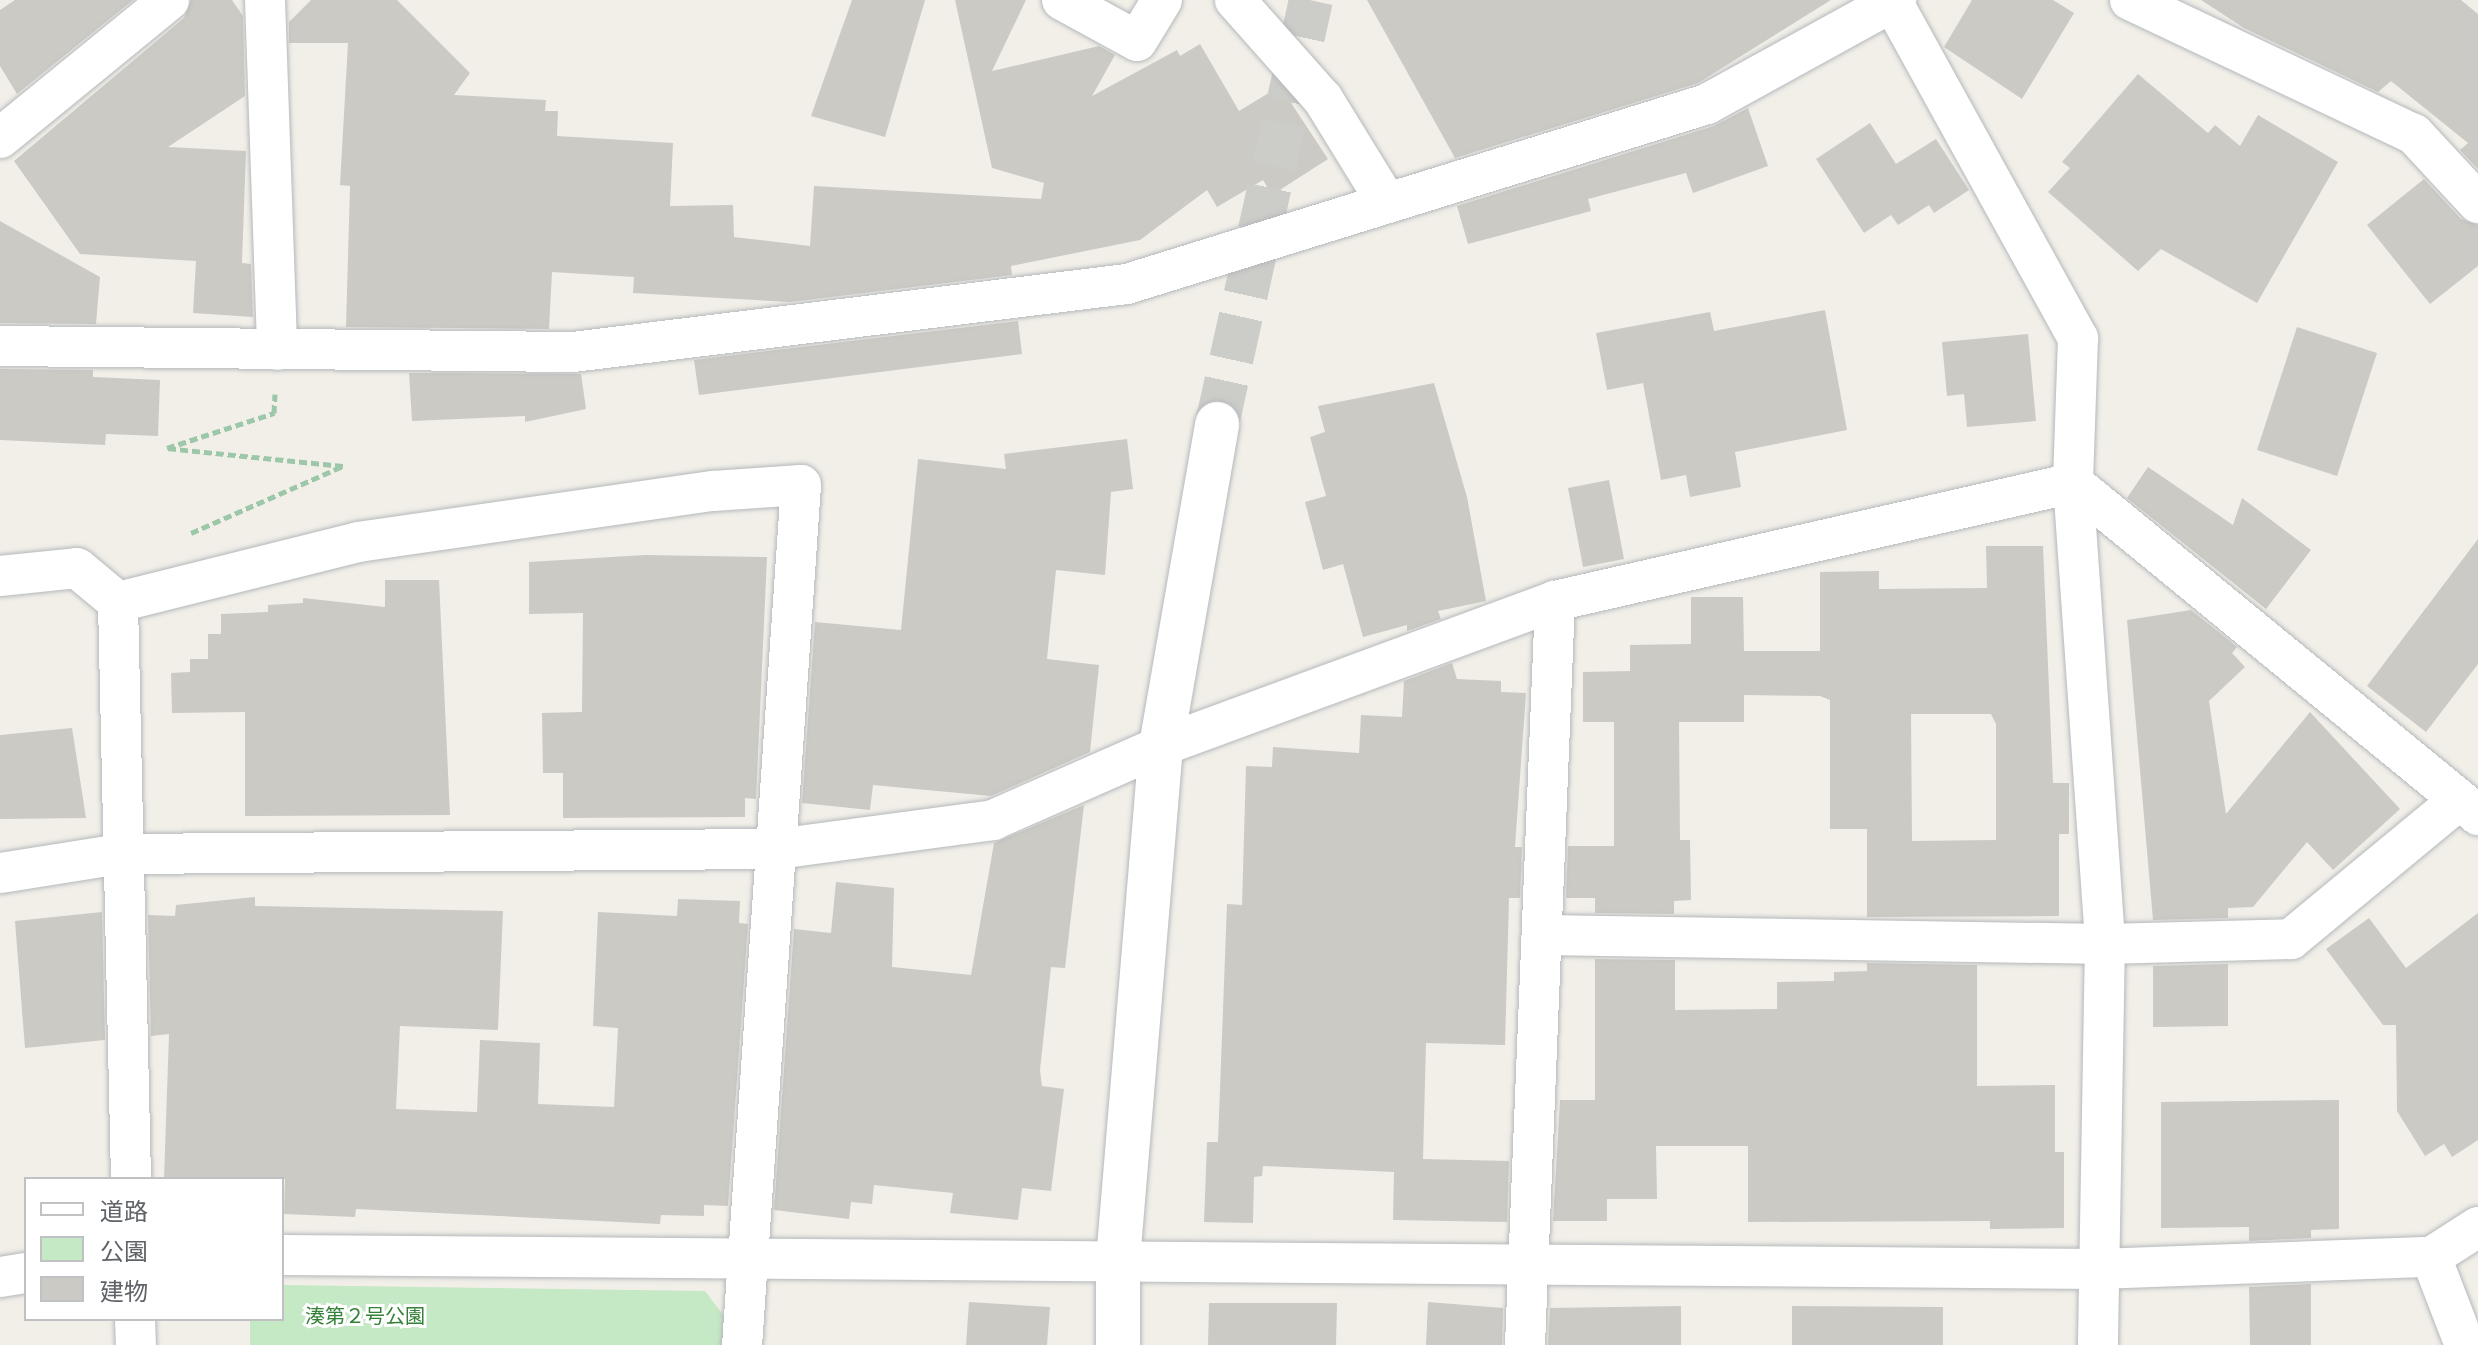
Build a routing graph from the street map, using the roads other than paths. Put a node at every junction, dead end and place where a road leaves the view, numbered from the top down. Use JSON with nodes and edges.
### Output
{"nodes":[{"id":1,"x":169,"y":0,"type":"edge"},
{"id":2,"x":265,"y":0,"type":"edge"},
{"id":3,"x":1062,"y":0,"type":"edge"},
{"id":4,"x":1162,"y":0,"type":"edge"},
{"id":5,"x":1235,"y":0,"type":"edge"},
{"id":6,"x":2130,"y":0,"type":"edge"},
{"id":7,"x":1895,"y":1,"type":"edge"},
{"id":8,"x":0,"y":138,"type":"edge"},
{"id":9,"x":1387,"y":203,"type":"junction"},
{"id":10,"x":2478,"y":203,"type":"edge"},
{"id":11,"x":0,"y":346,"type":"edge"},
{"id":12,"x":277,"y":350,"type":"junction"},
{"id":13,"x":1217,"y":424,"type":"tunnel mouth"},
{"id":14,"x":2073,"y":483,"type":"junction"},
{"id":15,"x":0,"y":576,"type":"edge"},
{"id":16,"x":1555,"y":601,"type":"junction"},
{"id":17,"x":118,"y":602,"type":"junction"},
{"id":18,"x":1161,"y":746,"type":"junction"},
{"id":19,"x":2468,"y":807,"type":"edge"},
{"id":20,"x":777,"y":849,"type":"junction"},
{"id":21,"x":120,"y":854,"type":"junction"},
{"id":22,"x":0,"y":873,"type":"edge"},
{"id":23,"x":1544,"y":935,"type":"junction"},
{"id":24,"x":2105,"y":944,"type":"junction"},
{"id":25,"x":131,"y":1177,"type":"edge"},
{"id":26,"x":2478,"y":1227,"type":"edge"},
{"id":27,"x":284,"y":1255,"type":"edge"},
{"id":28,"x":744,"y":1256,"type":"junction"},
{"id":29,"x":2431,"y":1257,"type":"junction"},
{"id":30,"x":1118,"y":1260,"type":"junction"},
{"id":31,"x":1527,"y":1264,"type":"junction"},
{"id":32,"x":2098,"y":1269,"type":"junction"},
{"id":33,"x":24,"y":1273,"type":"edge"},
{"id":34,"x":0,"y":1277,"type":"edge"},
{"id":35,"x":135,"y":1321,"type":"edge"},
{"id":36,"x":136,"y":1345,"type":"edge"},
{"id":37,"x":742,"y":1345,"type":"edge"},
{"id":38,"x":1118,"y":1345,"type":"edge"},
{"id":39,"x":1525,"y":1345,"type":"edge"},
{"id":40,"x":2098,"y":1345,"type":"edge"},
{"id":41,"x":2465,"y":1345,"type":"edge"}],
"edges":[{"from":1,"to":8,"type":"street"},
{"from":2,"to":12,"type":"street"},
{"from":3,"to":4,"type":"street"},
{"from":5,"to":9,"type":"street"},
{"from":6,"to":10,"type":"street"},
{"from":7,"to":9,"type":"street"},
{"from":7,"to":14,"type":"street"},
{"from":9,"to":12,"type":"street"},
{"from":11,"to":12,"type":"street"},
{"from":13,"to":18,"type":"street"},
{"from":14,"to":16,"type":"street"},
{"from":14,"to":19,"type":"street"},
{"from":14,"to":24,"type":"street"},
{"from":15,"to":17,"type":"street"},
{"from":16,"to":18,"type":"street"},
{"from":16,"to":23,"type":"street"},
{"from":17,"to":20,"type":"street"},
{"from":17,"to":21,"type":"street"},
{"from":18,"to":20,"type":"street"},
{"from":18,"to":30,"type":"street"},
{"from":19,"to":24,"type":"street"},
{"from":20,"to":21,"type":"street"},
{"from":20,"to":28,"type":"street"},
{"from":21,"to":22,"type":"street"},
{"from":21,"to":25,"type":"street"},
{"from":23,"to":24,"type":"street"},
{"from":23,"to":31,"type":"street"},
{"from":24,"to":32,"type":"street"},
{"from":26,"to":29,"type":"street"},
{"from":27,"to":28,"type":"street"},
{"from":28,"to":30,"type":"street"},
{"from":28,"to":37,"type":"street"},
{"from":29,"to":32,"type":"street"},
{"from":29,"to":41,"type":"street"},
{"from":30,"to":31,"type":"street"},
{"from":30,"to":38,"type":"street"},
{"from":31,"to":32,"type":"street"},
{"from":31,"to":39,"type":"street"},
{"from":32,"to":40,"type":"street"},
{"from":33,"to":34,"type":"street"},
{"from":35,"to":36,"type":"street"}]}
